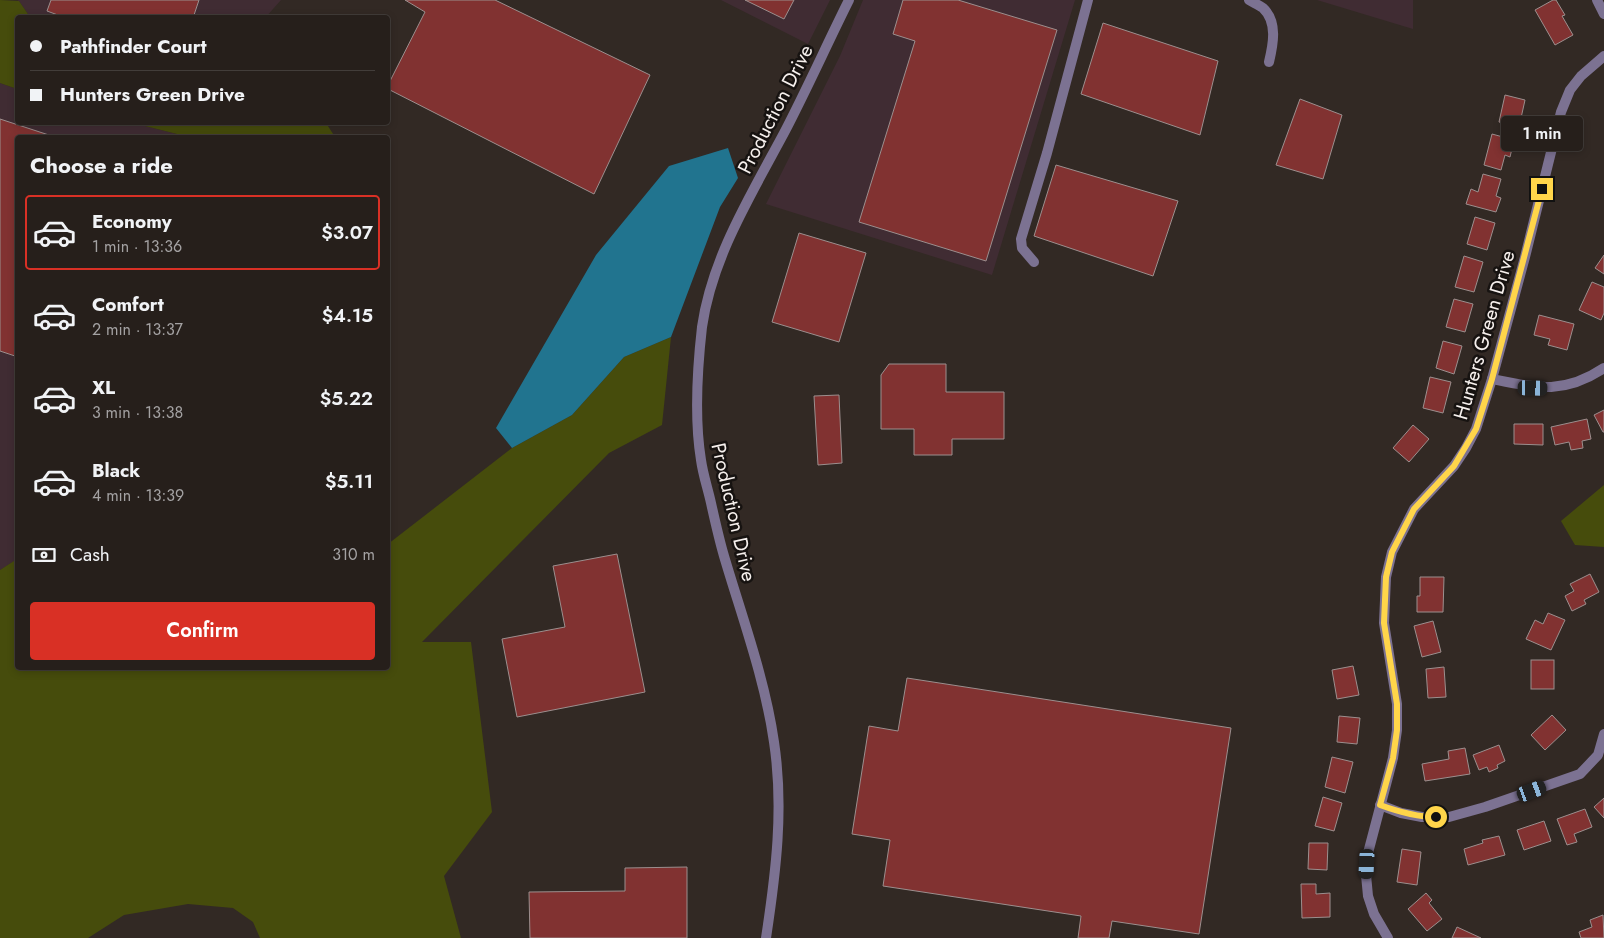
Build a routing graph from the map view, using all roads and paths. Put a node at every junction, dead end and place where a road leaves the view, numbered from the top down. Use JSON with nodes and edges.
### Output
{"nodes":[{"id":1,"x":849,"y":0,"type":"edge"},
{"id":2,"x":1088,"y":0,"type":"edge"},
{"id":3,"x":1249,"y":0,"type":"edge"},
{"id":4,"x":1597,"y":0,"type":"edge"},
{"id":5,"x":1604,"y":14,"type":"edge"},
{"id":6,"x":1604,"y":56,"type":"edge"},
{"id":7,"x":1269,"y":62,"type":"dead end"},
{"id":8,"x":1034,"y":262,"type":"dead end"},
{"id":9,"x":1604,"y":368,"type":"edge"},
{"id":10,"x":1492,"y":379,"type":"junction"},
{"id":11,"x":1604,"y":734,"type":"edge"},
{"id":12,"x":1380,"y":805,"type":"junction"},
{"id":13,"x":766,"y":938,"type":"edge"},
{"id":14,"x":1388,"y":938,"type":"edge"}],
"edges":[{"from":1,"to":13,"type":"street","name":"Production Drive"},
{"from":2,"to":8,"type":"street"},
{"from":3,"to":7,"type":"street"},
{"from":4,"to":5,"type":"street"},
{"from":6,"to":10,"type":"street","name":"Hunters Green Drive"},
{"from":9,"to":10,"type":"street"},
{"from":10,"to":12,"type":"street","name":"Hunters Green Drive"},
{"from":11,"to":12,"type":"street"},
{"from":12,"to":14,"type":"street","name":"Hunters Green Drive"}]}
